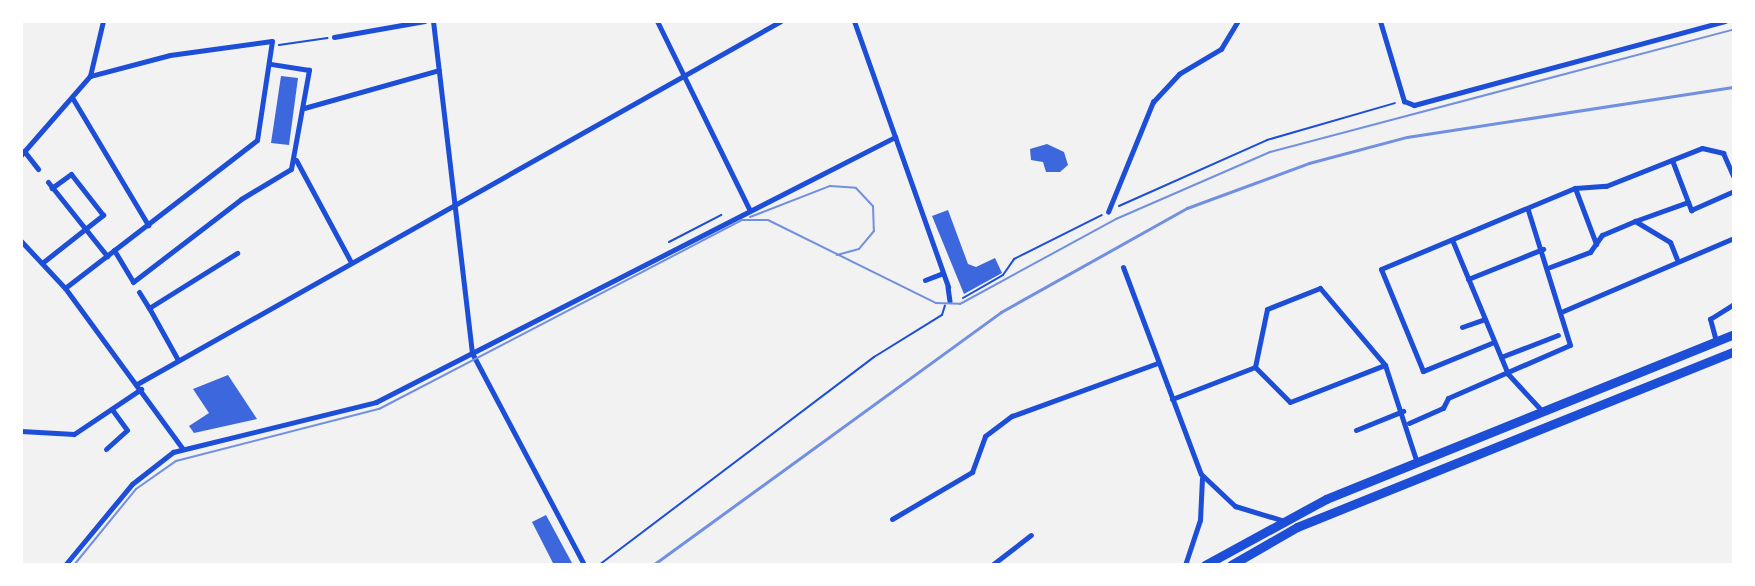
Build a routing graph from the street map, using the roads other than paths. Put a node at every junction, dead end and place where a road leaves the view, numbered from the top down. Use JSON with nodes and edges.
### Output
{"nodes":[{"id":1,"x":103,"y":21,"type":"edge"},
{"id":2,"x":425,"y":21,"type":"edge"},
{"id":3,"x":433,"y":21,"type":"edge"},
{"id":4,"x":657,"y":21,"type":"edge"},
{"id":5,"x":781,"y":21,"type":"edge"},
{"id":6,"x":853,"y":21,"type":"edge"},
{"id":7,"x":1238,"y":21,"type":"edge"},
{"id":8,"x":1380,"y":21,"type":"edge"},
{"id":9,"x":1725,"y":21,"type":"edge"},
{"id":10,"x":334,"y":37,"type":"road end"},
{"id":11,"x":270,"y":64,"type":"junction"},
{"id":12,"x":439,"y":70,"type":"junction"},
{"id":13,"x":683,"y":74,"type":"junction"},
{"id":14,"x":90,"y":76,"type":"junction"},
{"id":15,"x":73,"y":99,"type":"junction"},
{"id":16,"x":304,"y":108,"type":"junction"},
{"id":17,"x":895,"y":137,"type":"junction"},
{"id":18,"x":23,"y":153,"type":"edge"},
{"id":19,"x":296,"y":160,"type":"junction"},
{"id":20,"x":1672,"y":160,"type":"junction"},
{"id":21,"x":38,"y":169,"type":"dead end"},
{"id":22,"x":1734,"y":178,"type":"edge"},
{"id":23,"x":1574,"y":188,"type":"junction"},
{"id":24,"x":1734,"y":191,"type":"edge"},
{"id":25,"x":454,"y":202,"type":"junction"},
{"id":26,"x":1688,"y":202,"type":"junction"},
{"id":27,"x":749,"y":209,"type":"junction"},
{"id":28,"x":1528,"y":210,"type":"junction"},
{"id":29,"x":1108,"y":212,"type":"road end"},
{"id":30,"x":1636,"y":220,"type":"junction"},
{"id":31,"x":148,"y":225,"type":"junction"},
{"id":32,"x":83,"y":230,"type":"junction"},
{"id":33,"x":1734,"y":238,"type":"edge"},
{"id":34,"x":21,"y":241,"type":"edge"},
{"id":35,"x":1453,"y":242,"type":"junction"},
{"id":36,"x":1596,"y":244,"type":"junction"},
{"id":37,"x":1543,"y":249,"type":"junction"},
{"id":38,"x":114,"y":250,"type":"junction"},
{"id":39,"x":237,"y":253,"type":"dead end"},
{"id":40,"x":107,"y":256,"type":"junction"},
{"id":41,"x":1677,"y":259,"type":"junction"},
{"id":42,"x":351,"y":262,"type":"junction"},
{"id":43,"x":42,"y":263,"type":"junction"},
{"id":44,"x":1123,"y":267,"type":"dead end"},
{"id":45,"x":1550,"y":267,"type":"junction"},
{"id":46,"x":943,"y":273,"type":"junction"},
{"id":47,"x":1468,"y":279,"type":"junction"},
{"id":48,"x":925,"y":280,"type":"dead end"},
{"id":49,"x":948,"y":287,"type":"joint"},
{"id":50,"x":65,"y":288,"type":"junction"},
{"id":51,"x":139,"y":292,"type":"dead end"},
{"id":52,"x":948,"y":301,"type":"road end"},
{"id":53,"x":1734,"y":304,"type":"edge"},
{"id":54,"x":149,"y":308,"type":"junction"},
{"id":55,"x":1561,"y":312,"type":"junction"},
{"id":56,"x":1485,"y":319,"type":"junction"},
{"id":57,"x":1462,"y":327,"type":"dead end"},
{"id":58,"x":1734,"y":334,"type":"edge"},
{"id":59,"x":1558,"y":335,"type":"dead end"},
{"id":60,"x":1716,"y":341,"type":"junction"},
{"id":61,"x":1494,"y":342,"type":"junction"},
{"id":62,"x":1734,"y":351,"type":"edge"},
{"id":63,"x":472,"y":353,"type":"junction"},
{"id":64,"x":1501,"y":357,"type":"junction"},
{"id":65,"x":178,"y":360,"type":"junction"},
{"id":66,"x":1158,"y":363,"type":"junction"},
{"id":67,"x":1385,"y":365,"type":"junction"},
{"id":68,"x":1255,"y":367,"type":"junction"},
{"id":69,"x":1508,"y":374,"type":"junction"},
{"id":70,"x":139,"y":387,"type":"junction"},
{"id":71,"x":1172,"y":399,"type":"junction"},
{"id":72,"x":112,"y":409,"type":"junction"},
{"id":73,"x":1403,"y":411,"type":"junction"},
{"id":74,"x":1542,"y":411,"type":"junction"},
{"id":75,"x":1409,"y":423,"type":"junction"},
{"id":76,"x":1356,"y":430,"type":"dead end"},
{"id":77,"x":21,"y":431,"type":"edge"},
{"id":78,"x":182,"y":448,"type":"junction"},
{"id":79,"x":106,"y":449,"type":"dead end"},
{"id":80,"x":1416,"y":460,"type":"junction"},
{"id":81,"x":1201,"y":474,"type":"junction"},
{"id":82,"x":1384,"y":474,"type":"junction"},
{"id":83,"x":1390,"y":488,"type":"junction"},
{"id":84,"x":892,"y":519,"type":"dead end"},
{"id":85,"x":1281,"y":520,"type":"junction"},
{"id":86,"x":1031,"y":535,"type":"dead end"},
{"id":87,"x":583,"y":563,"type":"dead end"},
{"id":88,"x":65,"y":565,"type":"edge"},
{"id":89,"x":992,"y":565,"type":"edge"},
{"id":90,"x":1185,"y":565,"type":"edge"},
{"id":91,"x":1205,"y":565,"type":"edge"},
{"id":92,"x":1231,"y":565,"type":"edge"}],
"edges":[{"from":1,"to":14,"type":"street"},
{"from":2,"to":10,"type":"street"},
{"from":3,"to":12,"type":"street"},
{"from":4,"to":13,"type":"street"},
{"from":5,"to":13,"type":"street"},
{"from":6,"to":17,"type":"street"},
{"from":7,"to":29,"type":"street"},
{"from":8,"to":9,"type":"street"},
{"from":11,"to":14,"type":"street"},
{"from":11,"to":16,"type":"street"},
{"from":11,"to":31,"type":"street"},
{"from":12,"to":16,"type":"street"},
{"from":12,"to":25,"type":"street"},
{"from":13,"to":25,"type":"street"},
{"from":13,"to":27,"type":"street"},
{"from":14,"to":15,"type":"street"},
{"from":15,"to":18,"type":"street"},
{"from":15,"to":31,"type":"street"},
{"from":16,"to":19,"type":"street"},
{"from":17,"to":27,"type":"street"},
{"from":17,"to":46,"type":"street"},
{"from":18,"to":21,"type":"street"},
{"from":19,"to":38,"type":"street"},
{"from":19,"to":42,"type":"street"},
{"from":20,"to":22,"type":"street"},
{"from":20,"to":23,"type":"street"},
{"from":20,"to":26,"type":"street"},
{"from":23,"to":28,"type":"street"},
{"from":23,"to":36,"type":"street"},
{"from":24,"to":26,"type":"street"},
{"from":25,"to":42,"type":"street"},
{"from":25,"to":63,"type":"street"},
{"from":26,"to":30,"type":"street"},
{"from":27,"to":63,"type":"street"},
{"from":28,"to":35,"type":"street"},
{"from":28,"to":37,"type":"street"},
{"from":30,"to":36,"type":"street"},
{"from":30,"to":41,"type":"street"},
{"from":31,"to":38,"type":"street"},
{"from":32,"to":32,"type":"street"},
{"from":32,"to":40,"type":"street"},
{"from":32,"to":43,"type":"street"},
{"from":33,"to":41,"type":"street"},
{"from":34,"to":43,"type":"street"},
{"from":35,"to":47,"type":"street"},
{"from":35,"to":61,"type":"street"},
{"from":36,"to":45,"type":"street"},
{"from":37,"to":45,"type":"street"},
{"from":37,"to":47,"type":"street"},
{"from":38,"to":40,"type":"street"},
{"from":39,"to":54,"type":"street"},
{"from":40,"to":50,"type":"street"},
{"from":41,"to":55,"type":"street"},
{"from":42,"to":65,"type":"street"},
{"from":43,"to":50,"type":"street"},
{"from":44,"to":66,"type":"street"},
{"from":45,"to":55,"type":"street"},
{"from":46,"to":48,"type":"street"},
{"from":46,"to":49,"type":"street"},
{"from":47,"to":56,"type":"street"},
{"from":49,"to":52,"type":"street"},
{"from":50,"to":70,"type":"street"},
{"from":51,"to":54,"type":"street"},
{"from":53,"to":60,"type":"street"},
{"from":54,"to":65,"type":"street"},
{"from":55,"to":69,"type":"street"},
{"from":56,"to":57,"type":"street"},
{"from":56,"to":61,"type":"street"},
{"from":58,"to":60,"type":"main road"},
{"from":59,"to":64,"type":"street"},
{"from":60,"to":74,"type":"main road"},
{"from":61,"to":64,"type":"street"},
{"from":62,"to":83,"type":"main road"},
{"from":63,"to":78,"type":"street"},
{"from":63,"to":87,"type":"street"},
{"from":64,"to":69,"type":"street"},
{"from":65,"to":70,"type":"street"},
{"from":66,"to":71,"type":"street"},
{"from":66,"to":84,"type":"street"},
{"from":67,"to":68,"type":"street"},
{"from":67,"to":68,"type":"street"},
{"from":67,"to":73,"type":"street"},
{"from":68,"to":71,"type":"street"},
{"from":69,"to":74,"type":"street"},
{"from":69,"to":75,"type":"street"},
{"from":70,"to":72,"type":"street"},
{"from":70,"to":78,"type":"street"},
{"from":71,"to":81,"type":"street"},
{"from":72,"to":77,"type":"street"},
{"from":72,"to":79,"type":"street"},
{"from":73,"to":75,"type":"street"},
{"from":73,"to":76,"type":"street"},
{"from":74,"to":80,"type":"main road"},
{"from":75,"to":80,"type":"street"},
{"from":78,"to":88,"type":"street"},
{"from":80,"to":82,"type":"main road"},
{"from":81,"to":85,"type":"street"},
{"from":81,"to":90,"type":"street"},
{"from":82,"to":83,"type":"main road"},
{"from":82,"to":85,"type":"main road"},
{"from":83,"to":92,"type":"main road"},
{"from":85,"to":91,"type":"main road"},
{"from":86,"to":89,"type":"street"}]}
